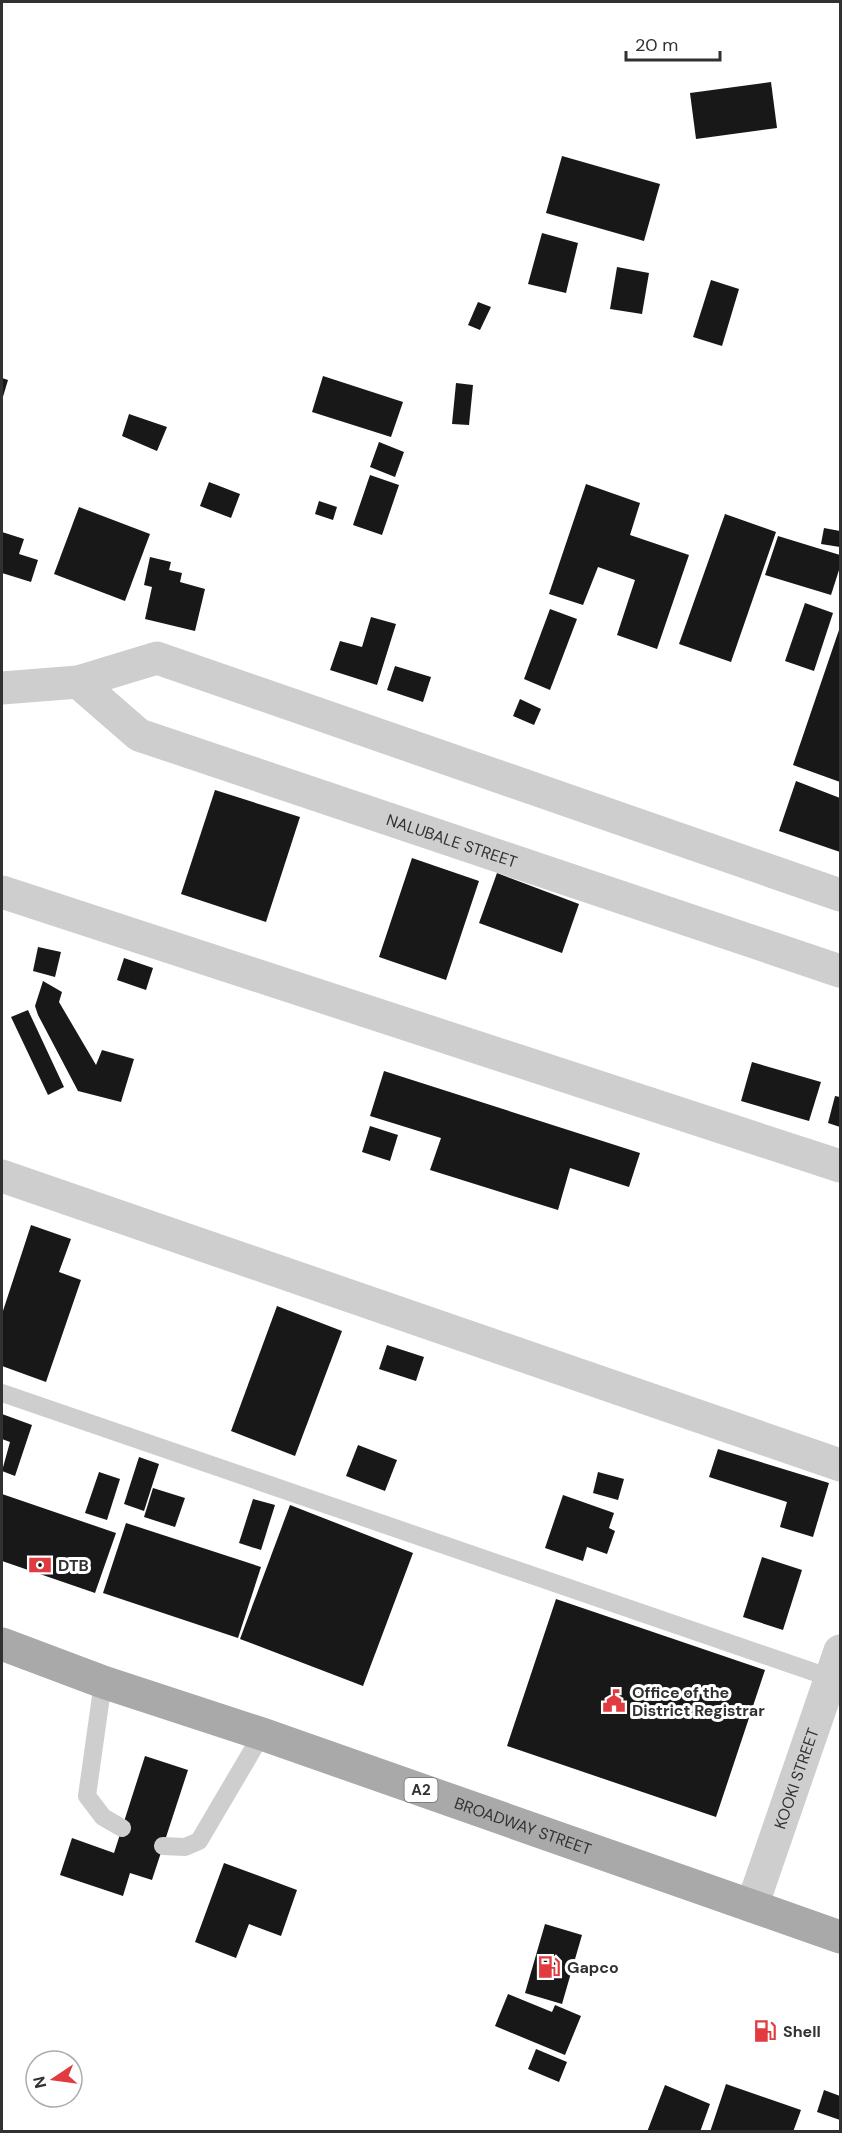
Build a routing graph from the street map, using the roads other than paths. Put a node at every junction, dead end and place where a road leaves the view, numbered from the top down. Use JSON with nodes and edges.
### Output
{"nodes":[{"id":1,"x":78,"y":682,"type":"junction"},
{"id":2,"x":2,"y":688,"type":"edge"},
{"id":3,"x":2,"y":892,"type":"edge"},
{"id":4,"x":840,"y":895,"type":"edge"},
{"id":5,"x":840,"y":971,"type":"edge"},
{"id":6,"x":840,"y":1166,"type":"edge"},
{"id":7,"x":2,"y":1176,"type":"edge"},
{"id":8,"x":2,"y":1393,"type":"edge"},
{"id":9,"x":840,"y":1465,"type":"edge"},
{"id":10,"x":2,"y":1644,"type":"edge"},
{"id":11,"x":837,"y":1670,"type":"edge"},
{"id":12,"x":103,"y":1682,"type":"junction"},
{"id":13,"x":262,"y":1734,"type":"junction"},
{"id":14,"x":122,"y":1828,"type":"dead end"},
{"id":15,"x":163,"y":1846,"type":"dead end"},
{"id":16,"x":752,"y":1906,"type":"junction"},
{"id":17,"x":840,"y":1937,"type":"edge"}],
"edges":[{"from":1,"to":2,"type":"street"},
{"from":1,"to":4,"type":"street"},
{"from":1,"to":5,"type":"street","name":"NALUBALE STREET"},
{"from":3,"to":6,"type":"street"},
{"from":7,"to":9,"type":"street"},
{"from":8,"to":11,"type":"lane"},
{"from":10,"to":12,"type":"main road","name":"BROADWAY STREET","number":"A2"},
{"from":11,"to":16,"type":"street","name":"KOOKI STREET"},
{"from":12,"to":13,"type":"main road","name":"BROADWAY STREET","number":"A2"},
{"from":12,"to":14,"type":"lane"},
{"from":13,"to":15,"type":"lane"},
{"from":13,"to":16,"type":"main road","name":"BROADWAY STREET","number":"A2"},
{"from":16,"to":17,"type":"main road","name":"BROADWAY STREET","number":"A2"}]}
